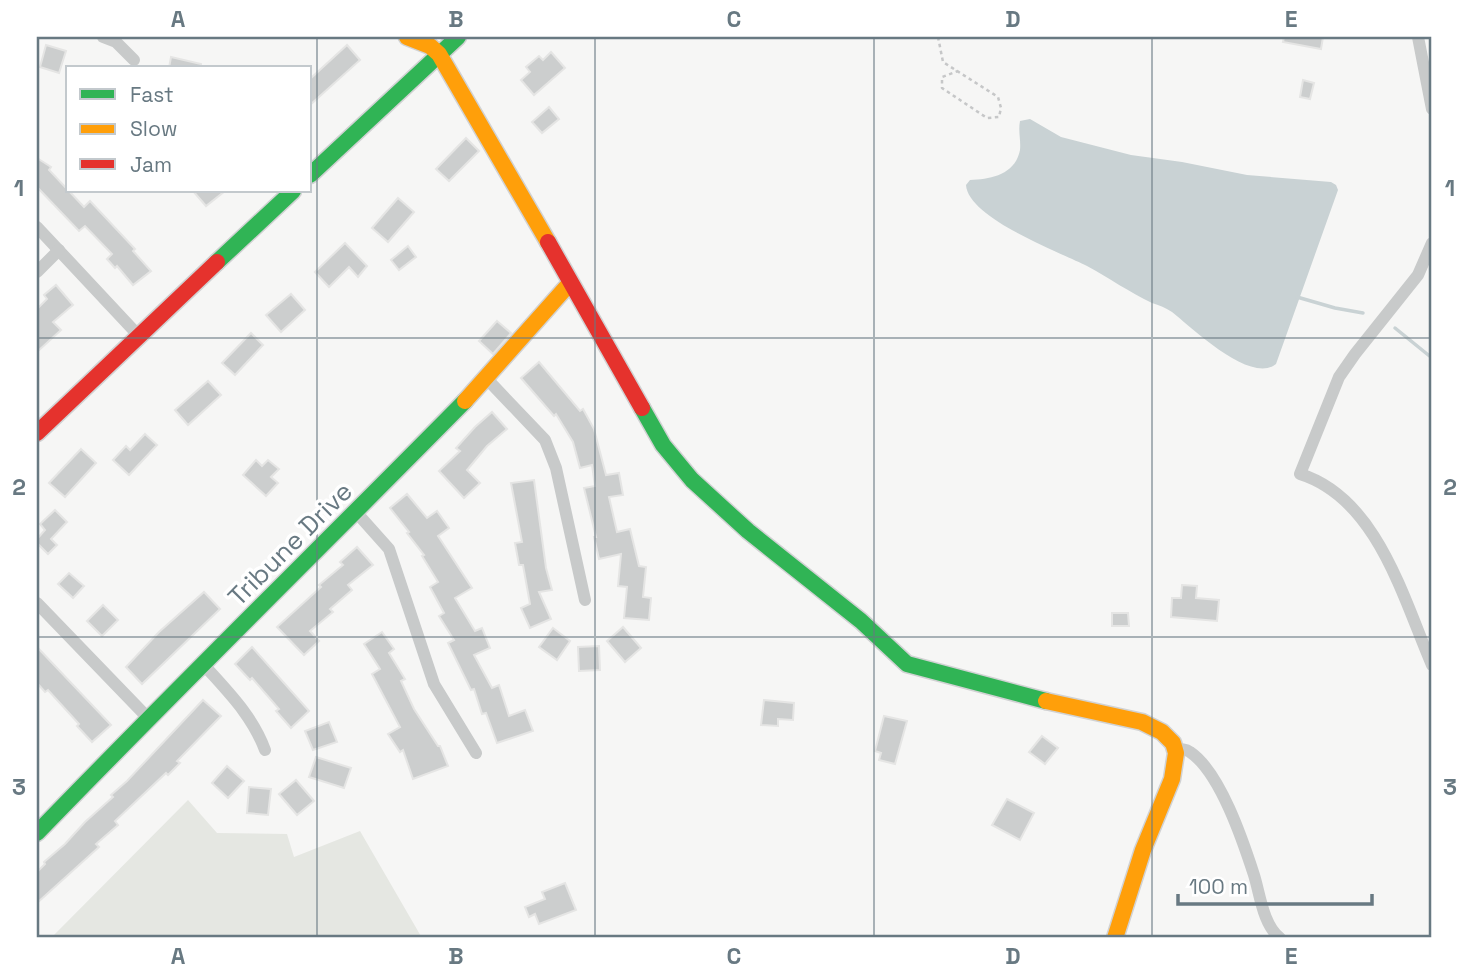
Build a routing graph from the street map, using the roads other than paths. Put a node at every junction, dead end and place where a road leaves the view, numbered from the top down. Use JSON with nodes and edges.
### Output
{"nodes":[{"id":1,"x":103,"y":37,"type":"edge"},
{"id":2,"x":407,"y":37,"type":"edge"},
{"id":3,"x":458,"y":37,"type":"edge"},
{"id":4,"x":1418,"y":37,"type":"edge"},
{"id":5,"x":439,"y":54,"type":"junction"},
{"id":6,"x":134,"y":60,"type":"dead end"},
{"id":7,"x":1432,"y":109,"type":"edge"},
{"id":8,"x":312,"y":173,"type":"edge"},
{"id":9,"x":292,"y":192,"type":"edge"},
{"id":10,"x":37,"y":227,"type":"edge"},
{"id":11,"x":1432,"y":243,"type":"edge"},
{"id":12,"x":59,"y":250,"type":"junction"},
{"id":13,"x":37,"y":272,"type":"edge"},
{"id":14,"x":570,"y":283,"type":"junction"},
{"id":15,"x":138,"y":335,"type":"junction"},
{"id":16,"x":487,"y":379,"type":"junction"},
{"id":17,"x":37,"y":433,"type":"edge"},
{"id":18,"x":356,"y":513,"type":"junction"},
{"id":19,"x":585,"y":600,"type":"dead end"},
{"id":20,"x":37,"y":603,"type":"edge"},
{"id":21,"x":204,"y":665,"type":"junction"},
{"id":22,"x":1432,"y":665,"type":"edge"},
{"id":23,"x":148,"y":718,"type":"junction"},
{"id":24,"x":1175,"y":749,"type":"junction"},
{"id":25,"x":265,"y":750,"type":"dead end"},
{"id":26,"x":476,"y":753,"type":"dead end"},
{"id":27,"x":37,"y":833,"type":"edge"},
{"id":28,"x":1115,"y":938,"type":"edge"},
{"id":29,"x":1280,"y":938,"type":"edge"}],
"edges":[{"from":1,"to":6,"type":"street"},
{"from":2,"to":5,"type":"street"},
{"from":3,"to":5,"type":"street"},
{"from":4,"to":7,"type":"street"},
{"from":5,"to":8,"type":"street"},
{"from":5,"to":14,"type":"street"},
{"from":9,"to":15,"type":"street"},
{"from":10,"to":12,"type":"street"},
{"from":11,"to":22,"type":"street"},
{"from":12,"to":13,"type":"street"},
{"from":12,"to":15,"type":"street"},
{"from":14,"to":16,"type":"street","name":"Tribune Drive"},
{"from":14,"to":24,"type":"street"},
{"from":15,"to":17,"type":"street"},
{"from":16,"to":18,"type":"street","name":"Tribune Drive"},
{"from":16,"to":19,"type":"street"},
{"from":18,"to":21,"type":"street","name":"Tribune Drive"},
{"from":18,"to":26,"type":"street"},
{"from":20,"to":23,"type":"street"},
{"from":21,"to":23,"type":"street","name":"Tribune Drive"},
{"from":21,"to":25,"type":"street"},
{"from":23,"to":27,"type":"street","name":"Tribune Drive"},
{"from":24,"to":28,"type":"street"},
{"from":24,"to":29,"type":"street"}]}
